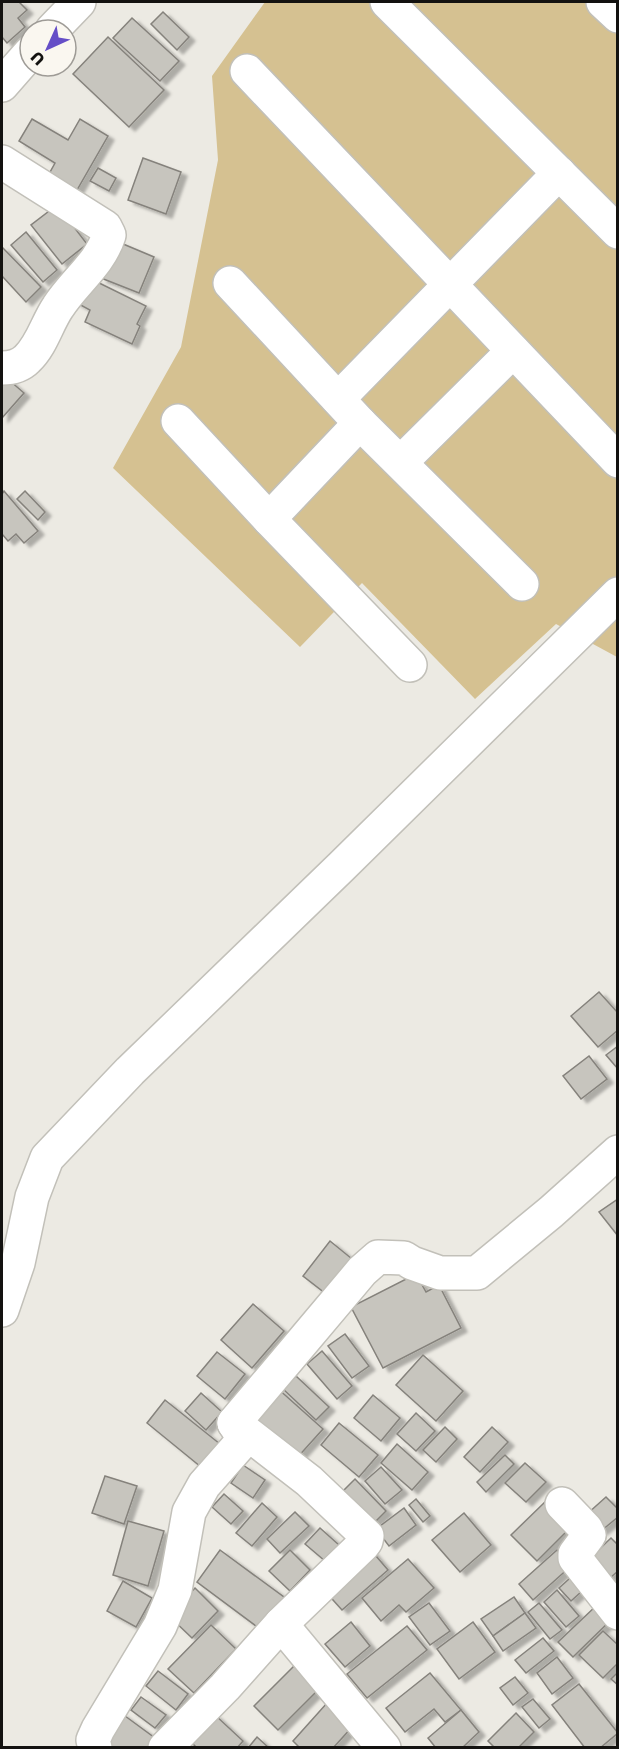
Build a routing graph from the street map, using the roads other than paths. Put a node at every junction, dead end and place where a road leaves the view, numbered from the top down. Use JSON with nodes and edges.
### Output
{"nodes":[{"id":1,"x":79,"y":2,"type":"edge"},
{"id":2,"x":387,"y":2,"type":"edge"},
{"id":3,"x":603,"y":2,"type":"edge"},
{"id":4,"x":618,"y":16,"type":"edge"},
{"id":5,"x":63,"y":18,"type":"edge"},
{"id":6,"x":18,"y":67,"type":"edge"},
{"id":7,"x":247,"y":71,"type":"dead end"},
{"id":8,"x":2,"y":86,"type":"edge"},
{"id":9,"x":2,"y":162,"type":"edge"},
{"id":10,"x":559,"y":173,"type":"junction"},
{"id":11,"x":618,"y":232,"type":"edge"},
{"id":12,"x":230,"y":283,"type":"dead end"},
{"id":13,"x":450,"y":285,"type":"junction"},
{"id":14,"x":513,"y":351,"type":"junction"},
{"id":15,"x":2,"y":368,"type":"edge"},
{"id":16,"x":338,"y":399,"type":"junction"},
{"id":17,"x":178,"y":421,"type":"dead end"},
{"id":18,"x":360,"y":423,"type":"junction"},
{"id":19,"x":618,"y":461,"type":"edge"},
{"id":20,"x":401,"y":462,"type":"junction"},
{"id":21,"x":269,"y":519,"type":"junction"},
{"id":22,"x":522,"y":584,"type":"dead end"},
{"id":23,"x":618,"y":594,"type":"edge"},
{"id":24,"x":410,"y":665,"type":"dead end"},
{"id":25,"x":618,"y":1152,"type":"edge"},
{"id":26,"x":2,"y":1310,"type":"edge"},
{"id":27,"x":234,"y":1423,"type":"junction"},
{"id":28,"x":562,"y":1504,"type":"dead end"},
{"id":29,"x":618,"y":1613,"type":"edge"},
{"id":30,"x":281,"y":1624,"type":"junction"},
{"id":31,"x":95,"y":1748,"type":"edge"},
{"id":32,"x":165,"y":1748,"type":"edge"},
{"id":33,"x":384,"y":1748,"type":"edge"}],
"edges":[{"from":1,"to":5,"type":"street"},
{"from":2,"to":10,"type":"street"},
{"from":3,"to":4,"type":"street"},
{"from":6,"to":8,"type":"street"},
{"from":7,"to":13,"type":"street"},
{"from":9,"to":15,"type":"street"},
{"from":10,"to":11,"type":"street"},
{"from":10,"to":13,"type":"street"},
{"from":12,"to":16,"type":"street"},
{"from":13,"to":14,"type":"street"},
{"from":13,"to":16,"type":"street"},
{"from":14,"to":19,"type":"street"},
{"from":14,"to":20,"type":"street"},
{"from":16,"to":18,"type":"street"},
{"from":17,"to":21,"type":"street"},
{"from":18,"to":20,"type":"street"},
{"from":18,"to":21,"type":"street"},
{"from":20,"to":22,"type":"street"},
{"from":21,"to":24,"type":"street"},
{"from":23,"to":26,"type":"street"},
{"from":25,"to":27,"type":"street"},
{"from":27,"to":30,"type":"street"},
{"from":27,"to":31,"type":"street"},
{"from":28,"to":29,"type":"street"},
{"from":30,"to":32,"type":"street"},
{"from":30,"to":33,"type":"street"}]}
